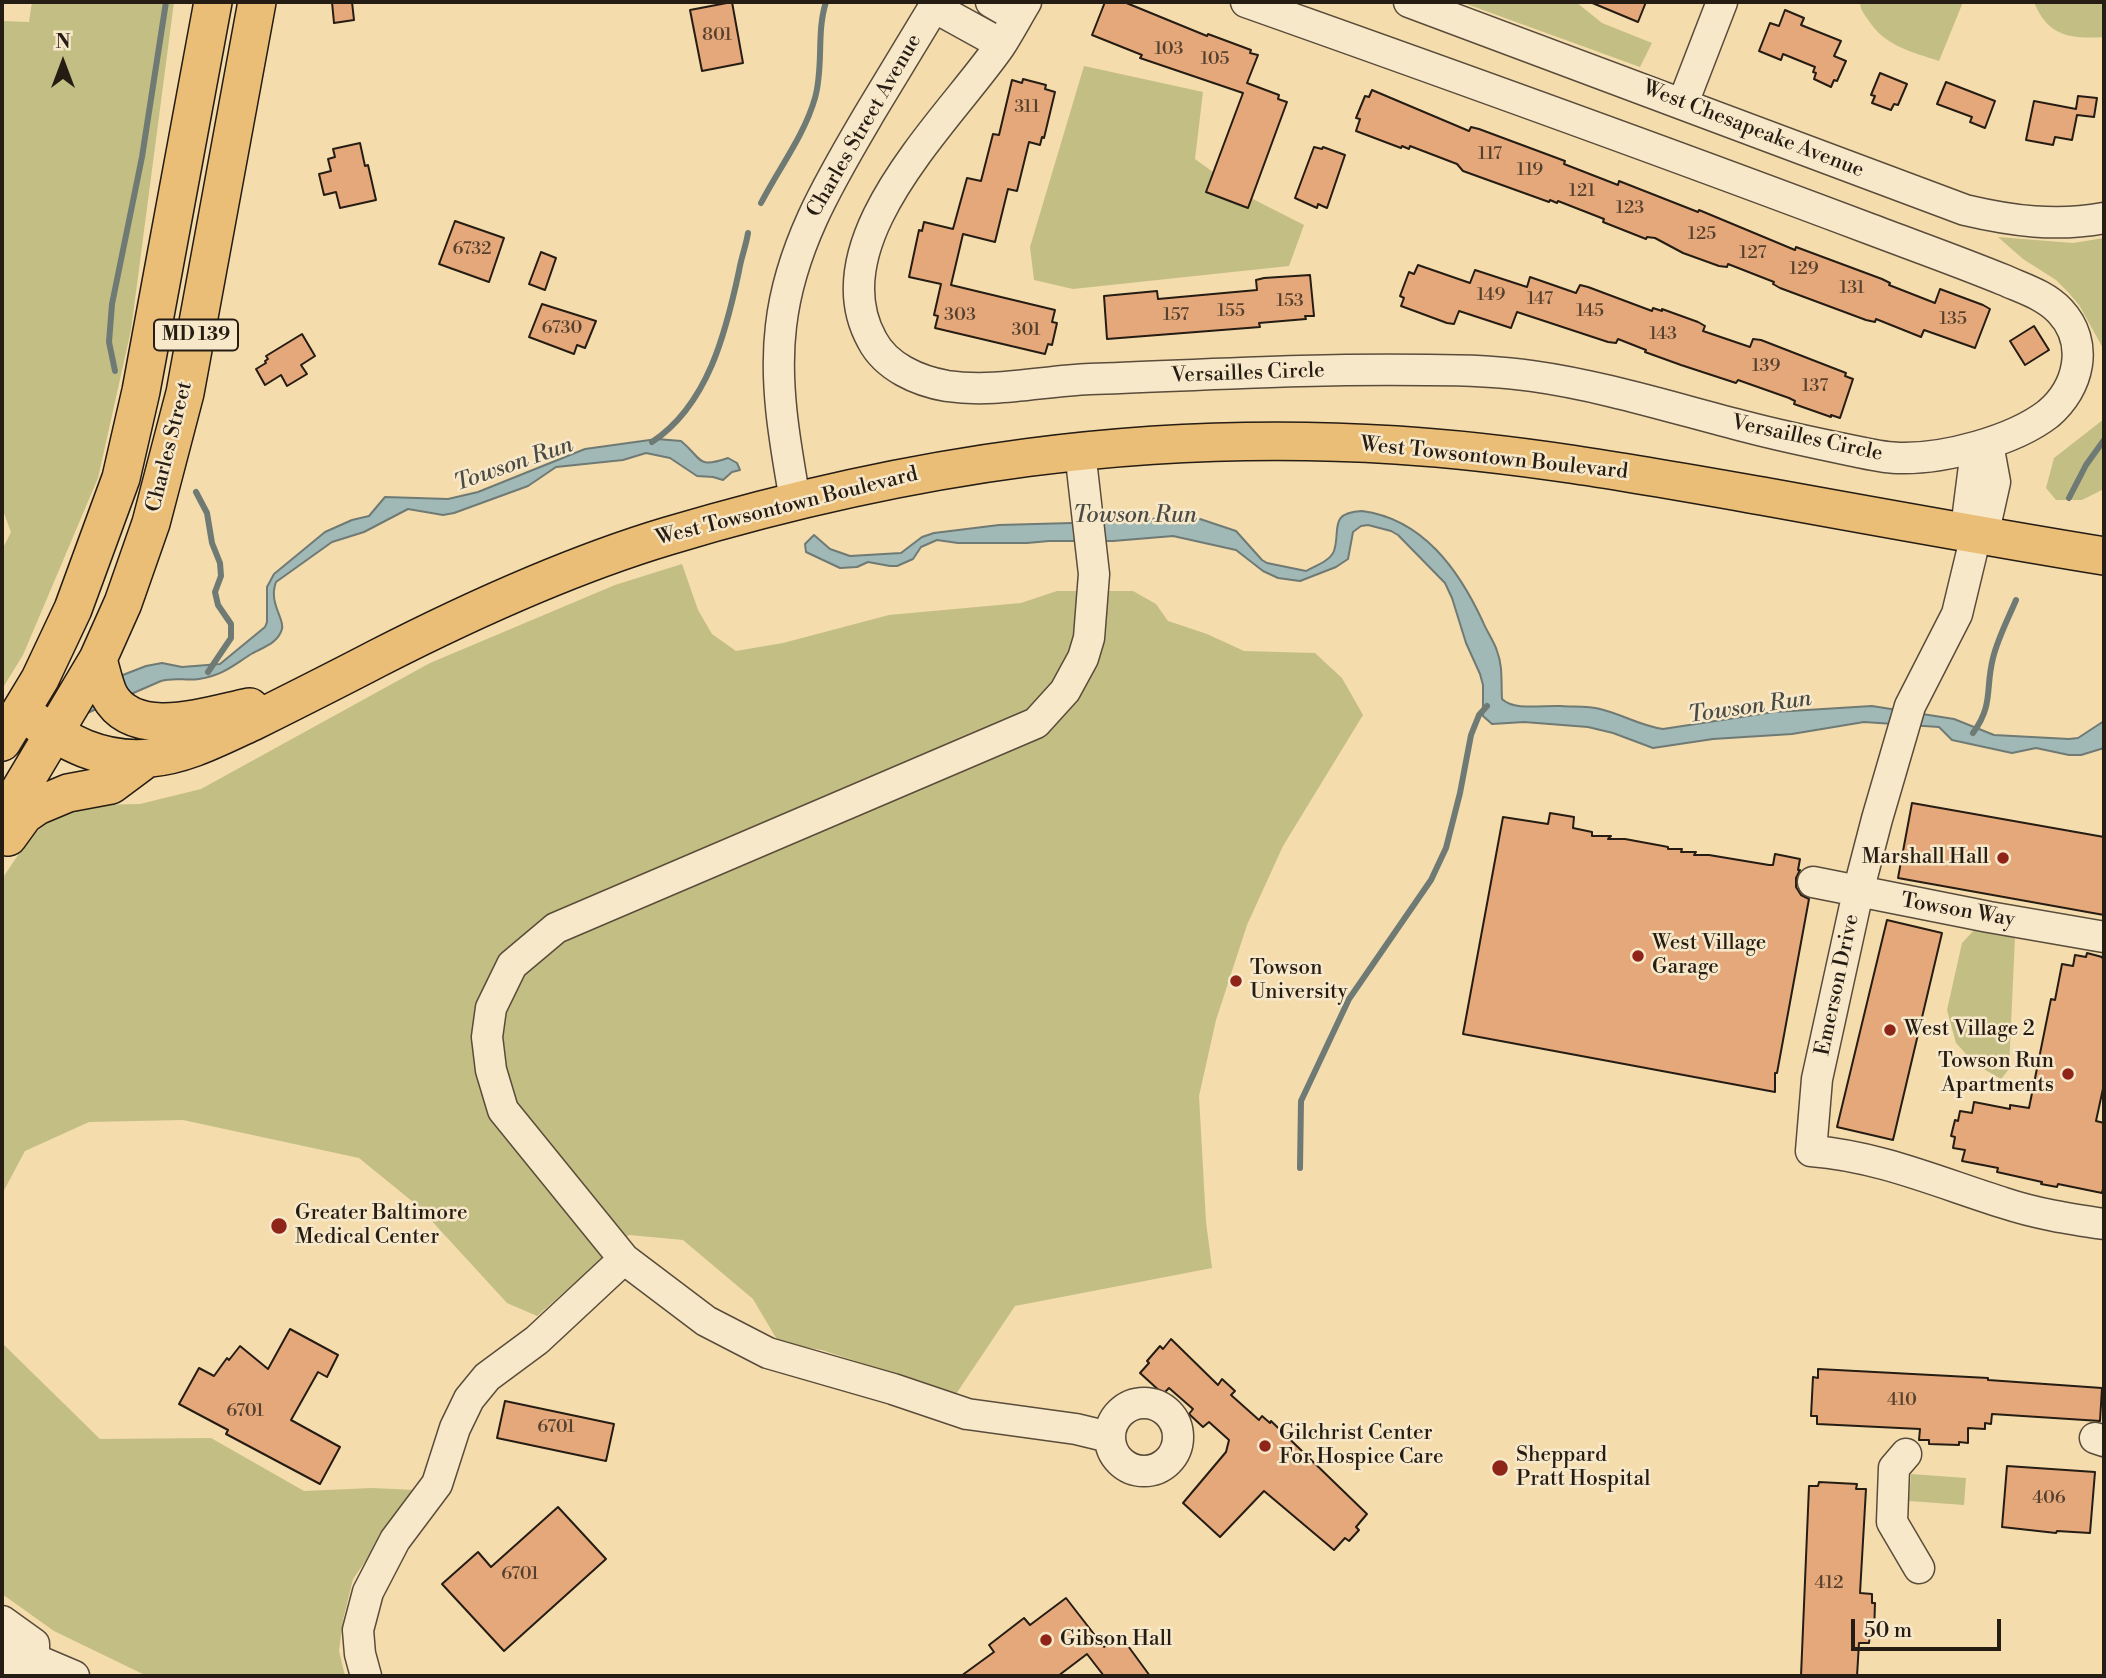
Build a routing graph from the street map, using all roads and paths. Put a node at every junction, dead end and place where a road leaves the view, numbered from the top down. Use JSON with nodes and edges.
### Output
{"nodes":[{"id":1,"x":213,"y":2,"type":"edge"},
{"id":2,"x":257,"y":2,"type":"edge"},
{"id":3,"x":991,"y":2,"type":"edge"},
{"id":4,"x":1246,"y":2,"type":"edge"},
{"id":5,"x":1409,"y":2,"type":"edge"},
{"id":6,"x":1722,"y":2,"type":"edge"},
{"id":7,"x":935,"y":4,"type":"edge"},
{"id":8,"x":1022,"y":9,"type":"edge"},
{"id":9,"x":1001,"y":44,"type":"junction"},
{"id":10,"x":1682,"y":103,"type":"junction"},
{"id":11,"x":2104,"y":218,"type":"edge"},
{"id":12,"x":1979,"y":446,"type":"junction"},
{"id":13,"x":1080,"y":452,"type":"junction"},
{"id":14,"x":795,"y":500,"type":"junction"},
{"id":15,"x":1976,"y":535,"type":"junction"},
{"id":16,"x":2104,"y":556,"type":"edge"},
{"id":17,"x":98,"y":659,"type":"junction"},
{"id":18,"x":309,"y":695,"type":"junction"},
{"id":19,"x":11,"y":727,"type":"edge"},
{"id":20,"x":55,"y":733,"type":"junction"},
{"id":21,"x":146,"y":759,"type":"junction"},
{"id":22,"x":2,"y":820,"type":"edge"},
{"id":23,"x":2,"y":842,"type":"edge"},
{"id":24,"x":1813,"y":882,"type":"dead end"},
{"id":25,"x":1858,"y":892,"type":"junction"},
{"id":26,"x":2104,"y":937,"type":"edge"},
{"id":27,"x":2104,"y":1224,"type":"edge"},
{"id":28,"x":624,"y":1259,"type":"junction"},
{"id":29,"x":1109,"y":1437,"type":"dead end"},
{"id":30,"x":1906,"y":1454,"type":"dead end"},
{"id":31,"x":1919,"y":1568,"type":"dead end"},
{"id":32,"x":2,"y":1621,"type":"edge"},
{"id":33,"x":2,"y":1655,"type":"edge"},
{"id":34,"x":34,"y":1659,"type":"junction"},
{"id":35,"x":74,"y":1676,"type":"edge"},
{"id":36,"x":366,"y":1676,"type":"edge"}],
"edges":[{"from":1,"to":19,"type":"main road","name":"Charles Street","number":"MD 139"},
{"from":2,"to":17,"type":"main road","name":"Charles Street","number":"MD 139"},
{"from":3,"to":8,"type":"street","name":"Versailles Circle"},
{"from":4,"to":12,"type":"street","name":"Versailles Circle"},
{"from":5,"to":10,"type":"street","name":"West Chesapeake Avenue"},
{"from":6,"to":10,"type":"street"},
{"from":7,"to":9,"type":"street"},
{"from":7,"to":14,"type":"street","name":"Charles Street Avenue"},
{"from":8,"to":9,"type":"street","name":"Versailles Circle"},
{"from":9,"to":12,"type":"street","name":"Versailles Circle"},
{"from":10,"to":11,"type":"street","name":"West Chesapeake Avenue"},
{"from":12,"to":15,"type":"street"},
{"from":13,"to":14,"type":"main road","name":"West Towsontown Boulevard"},
{"from":13,"to":15,"type":"main road","name":"West Towsontown Boulevard"},
{"from":13,"to":28,"type":"street"},
{"from":14,"to":18,"type":"main road","name":"West Towsontown Boulevard"},
{"from":15,"to":16,"type":"main road","name":"West Towsontown Boulevard"},
{"from":15,"to":25,"type":"street","name":"Emerson Drive"},
{"from":17,"to":18,"type":"main road"},
{"from":17,"to":20,"type":"main road","name":"Charles Street","number":"MD 139"},
{"from":18,"to":21,"type":"main road","name":"West Towsontown Boulevard"},
{"from":19,"to":20,"type":"main road","name":"West Towsontown Boulevard"},
{"from":20,"to":21,"type":"main road","name":"West Towsontown Boulevard"},
{"from":20,"to":22,"type":"main road","name":"Charles Street","number":"MD 139"},
{"from":21,"to":23,"type":"main road"},
{"from":24,"to":25,"type":"street","name":"Towson Way"},
{"from":25,"to":26,"type":"street","name":"Towson Way"},
{"from":25,"to":27,"type":"street","name":"Emerson Drive"},
{"from":28,"to":29,"type":"street"},
{"from":28,"to":36,"type":"street"},
{"from":30,"to":31,"type":"street"},
{"from":32,"to":34,"type":"street"},
{"from":33,"to":34,"type":"street"},
{"from":34,"to":35,"type":"street"}]}
